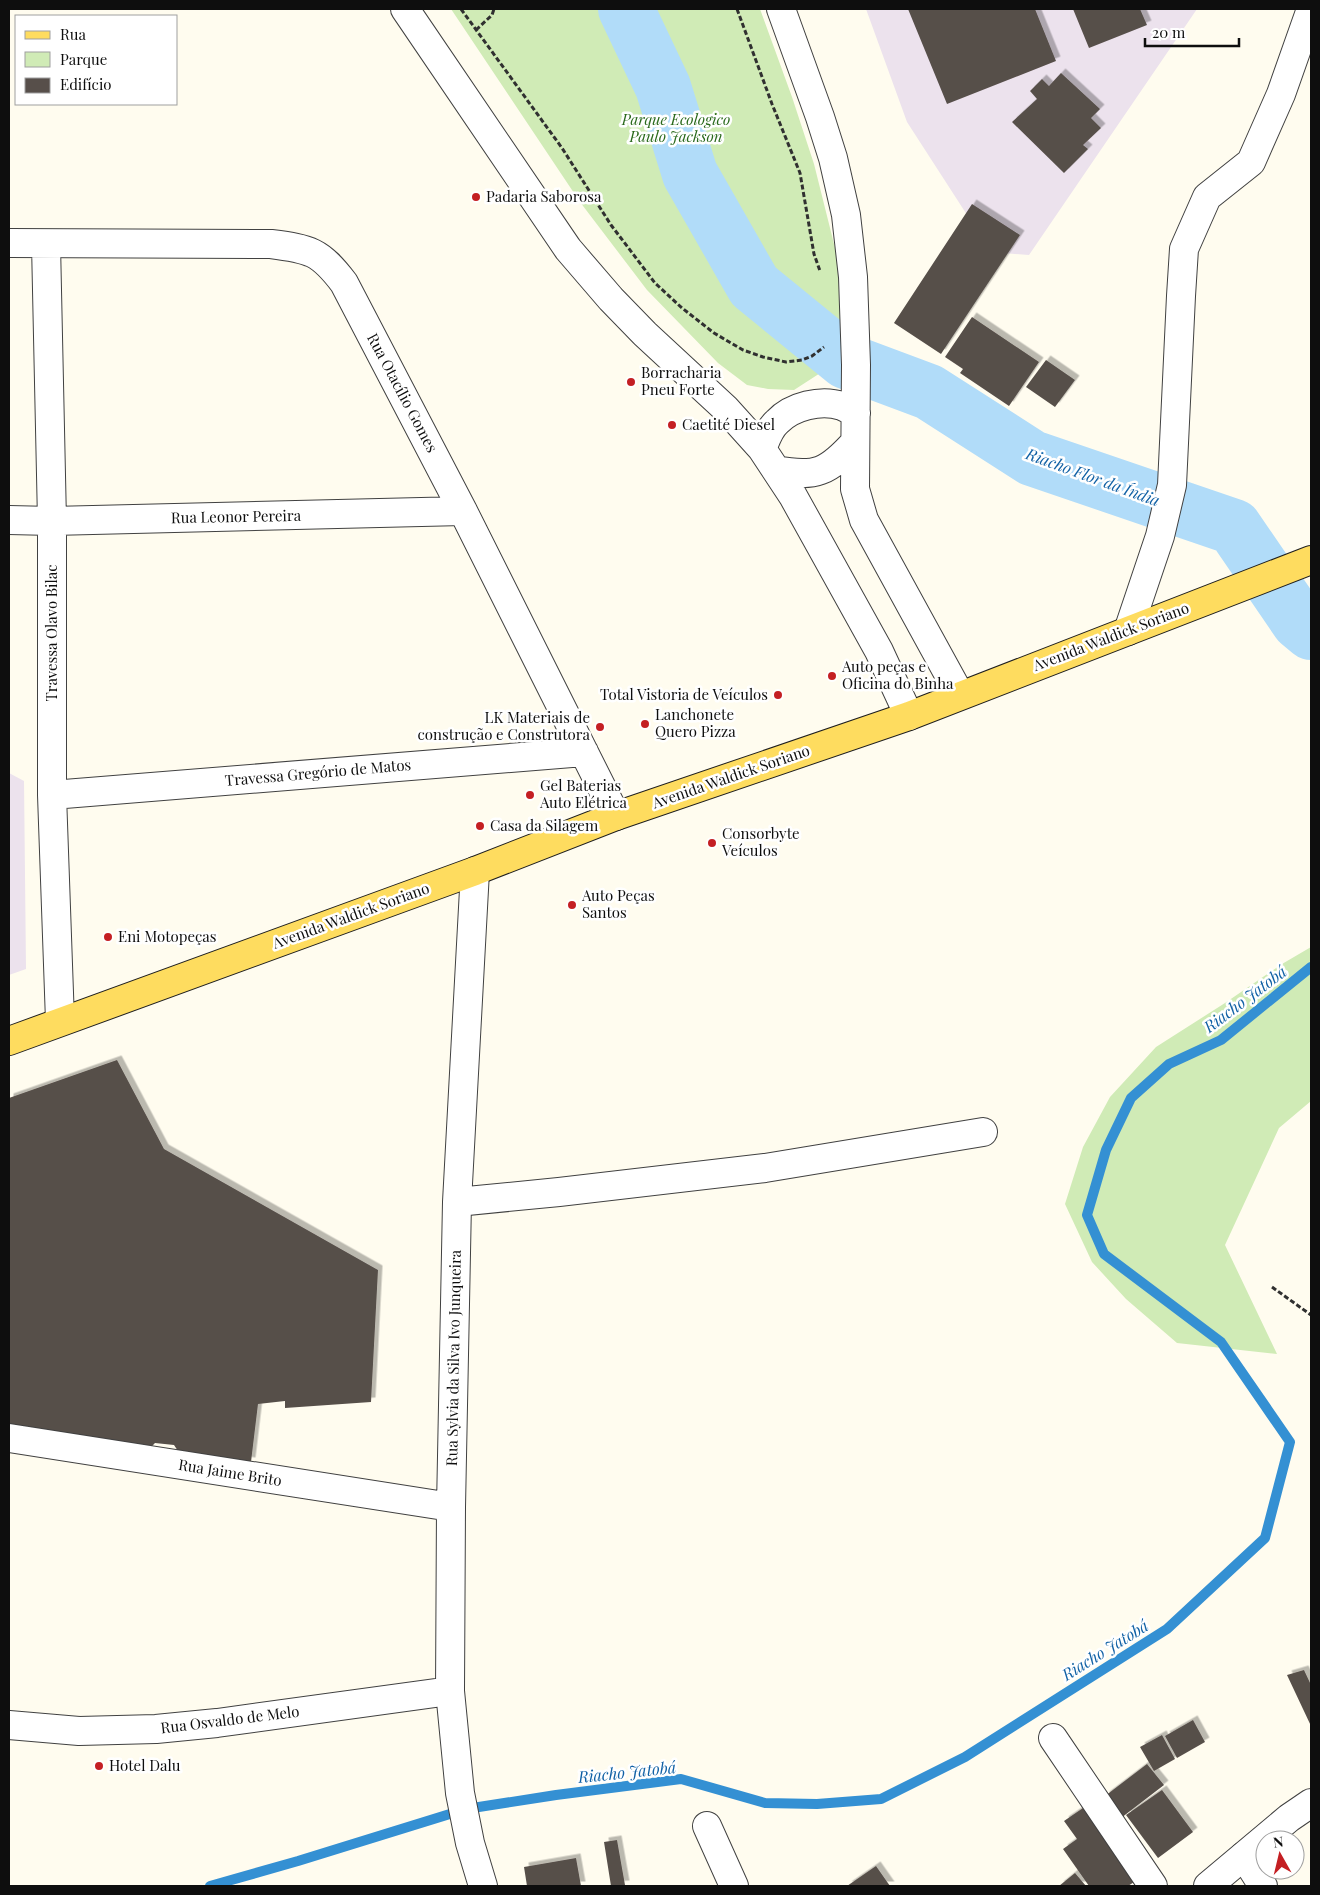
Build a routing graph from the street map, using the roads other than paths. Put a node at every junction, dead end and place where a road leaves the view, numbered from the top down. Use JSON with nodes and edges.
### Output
{"nodes":[{"id":1,"x":405,"y":9,"type":"edge"},
{"id":2,"x":780,"y":9,"type":"edge"},
{"id":3,"x":1311,"y":9,"type":"edge"},
{"id":4,"x":9,"y":243,"type":"edge"},
{"id":5,"x":46,"y":244,"type":"junction"},
{"id":6,"x":856,"y":413,"type":"junction"},
{"id":7,"x":855,"y":442,"type":"junction"},
{"id":8,"x":769,"y":459,"type":"junction"},
{"id":9,"x":464,"y":511,"type":"junction"},
{"id":10,"x":9,"y":520,"type":"edge"},
{"id":11,"x":52,"y":521,"type":"junction"},
{"id":12,"x":1311,"y":560,"type":"edge"},
{"id":13,"x":1128,"y":631,"type":"junction"},
{"id":14,"x":960,"y":695,"type":"junction"},
{"id":15,"x":909,"y":716,"type":"junction"},
{"id":16,"x":584,"y":752,"type":"junction"},
{"id":17,"x":52,"y":795,"type":"junction"},
{"id":18,"x":616,"y":816,"type":"junction"},
{"id":19,"x":474,"y":871,"type":"junction"},
{"id":20,"x":60,"y":1021,"type":"junction"},
{"id":21,"x":9,"y":1041,"type":"edge"},
{"id":22,"x":983,"y":1132,"type":"dead end"},
{"id":23,"x":457,"y":1202,"type":"junction"},
{"id":24,"x":9,"y":1438,"type":"edge"},
{"id":25,"x":451,"y":1507,"type":"junction"},
{"id":26,"x":450,"y":1691,"type":"junction"},
{"id":27,"x":9,"y":1725,"type":"edge"},
{"id":28,"x":1053,"y":1738,"type":"dead end"},
{"id":29,"x":1311,"y":1803,"type":"edge"},
{"id":30,"x":707,"y":1826,"type":"dead end"},
{"id":31,"x":1244,"y":1856,"type":"junction"},
{"id":32,"x":483,"y":1886,"type":"edge"},
{"id":33,"x":734,"y":1886,"type":"edge"},
{"id":34,"x":1153,"y":1886,"type":"edge"},
{"id":35,"x":1208,"y":1886,"type":"edge"},
{"id":36,"x":1263,"y":1886,"type":"edge"}],
"edges":[{"from":1,"to":8,"type":"street"},
{"from":2,"to":6,"type":"street"},
{"from":3,"to":13,"type":"street"},
{"from":4,"to":5,"type":"street","name":"Rua Otacílio Gomes"},
{"from":5,"to":9,"type":"street","name":"Rua Otacílio Gomes"},
{"from":5,"to":11,"type":"street","name":"Travessa Olavo Bilac"},
{"from":6,"to":7,"type":"street"},
{"from":6,"to":8,"type":"street"},
{"from":7,"to":8,"type":"street"},
{"from":7,"to":14,"type":"street"},
{"from":8,"to":15,"type":"street"},
{"from":9,"to":11,"type":"street","name":"Rua Leonor Pereira"},
{"from":9,"to":16,"type":"street","name":"Rua Otacílio Gomes"},
{"from":10,"to":11,"type":"street","name":"Rua Leonor Pereira"},
{"from":11,"to":17,"type":"street","name":"Travessa Olavo Bilac"},
{"from":12,"to":13,"type":"main road","name":"Avenida Waldick Soriano"},
{"from":13,"to":14,"type":"main road","name":"Avenida Waldick Soriano"},
{"from":14,"to":15,"type":"main road","name":"Avenida Waldick Soriano"},
{"from":15,"to":18,"type":"main road","name":"Avenida Waldick Soriano"},
{"from":16,"to":17,"type":"street","name":"Travessa Gregório de Matos"},
{"from":16,"to":18,"type":"street","name":"Rua Otacílio Gomes"},
{"from":17,"to":20,"type":"street","name":"Travessa Olavo Bilac"},
{"from":18,"to":19,"type":"main road","name":"Avenida Waldick Soriano"},
{"from":19,"to":20,"type":"main road","name":"Avenida Waldick Soriano"},
{"from":19,"to":23,"type":"street","name":"Rua Sylvia da Silva Ivo Junqueira"},
{"from":20,"to":21,"type":"main road","name":"Avenida Waldick Soriano"},
{"from":22,"to":23,"type":"street"},
{"from":23,"to":25,"type":"street","name":"Rua Sylvia da Silva Ivo Junqueira"},
{"from":24,"to":25,"type":"street","name":"Rua Jaime Brito"},
{"from":25,"to":26,"type":"street","name":"Rua Sylvia da Silva Ivo Junqueira"},
{"from":26,"to":27,"type":"street","name":"Rua Osvaldo de Melo"},
{"from":26,"to":32,"type":"street","name":"Rua Sylvia da Silva Ivo Junqueira"},
{"from":28,"to":34,"type":"street"},
{"from":29,"to":31,"type":"street"},
{"from":30,"to":33,"type":"street"},
{"from":31,"to":35,"type":"street"},
{"from":31,"to":36,"type":"street"}]}
